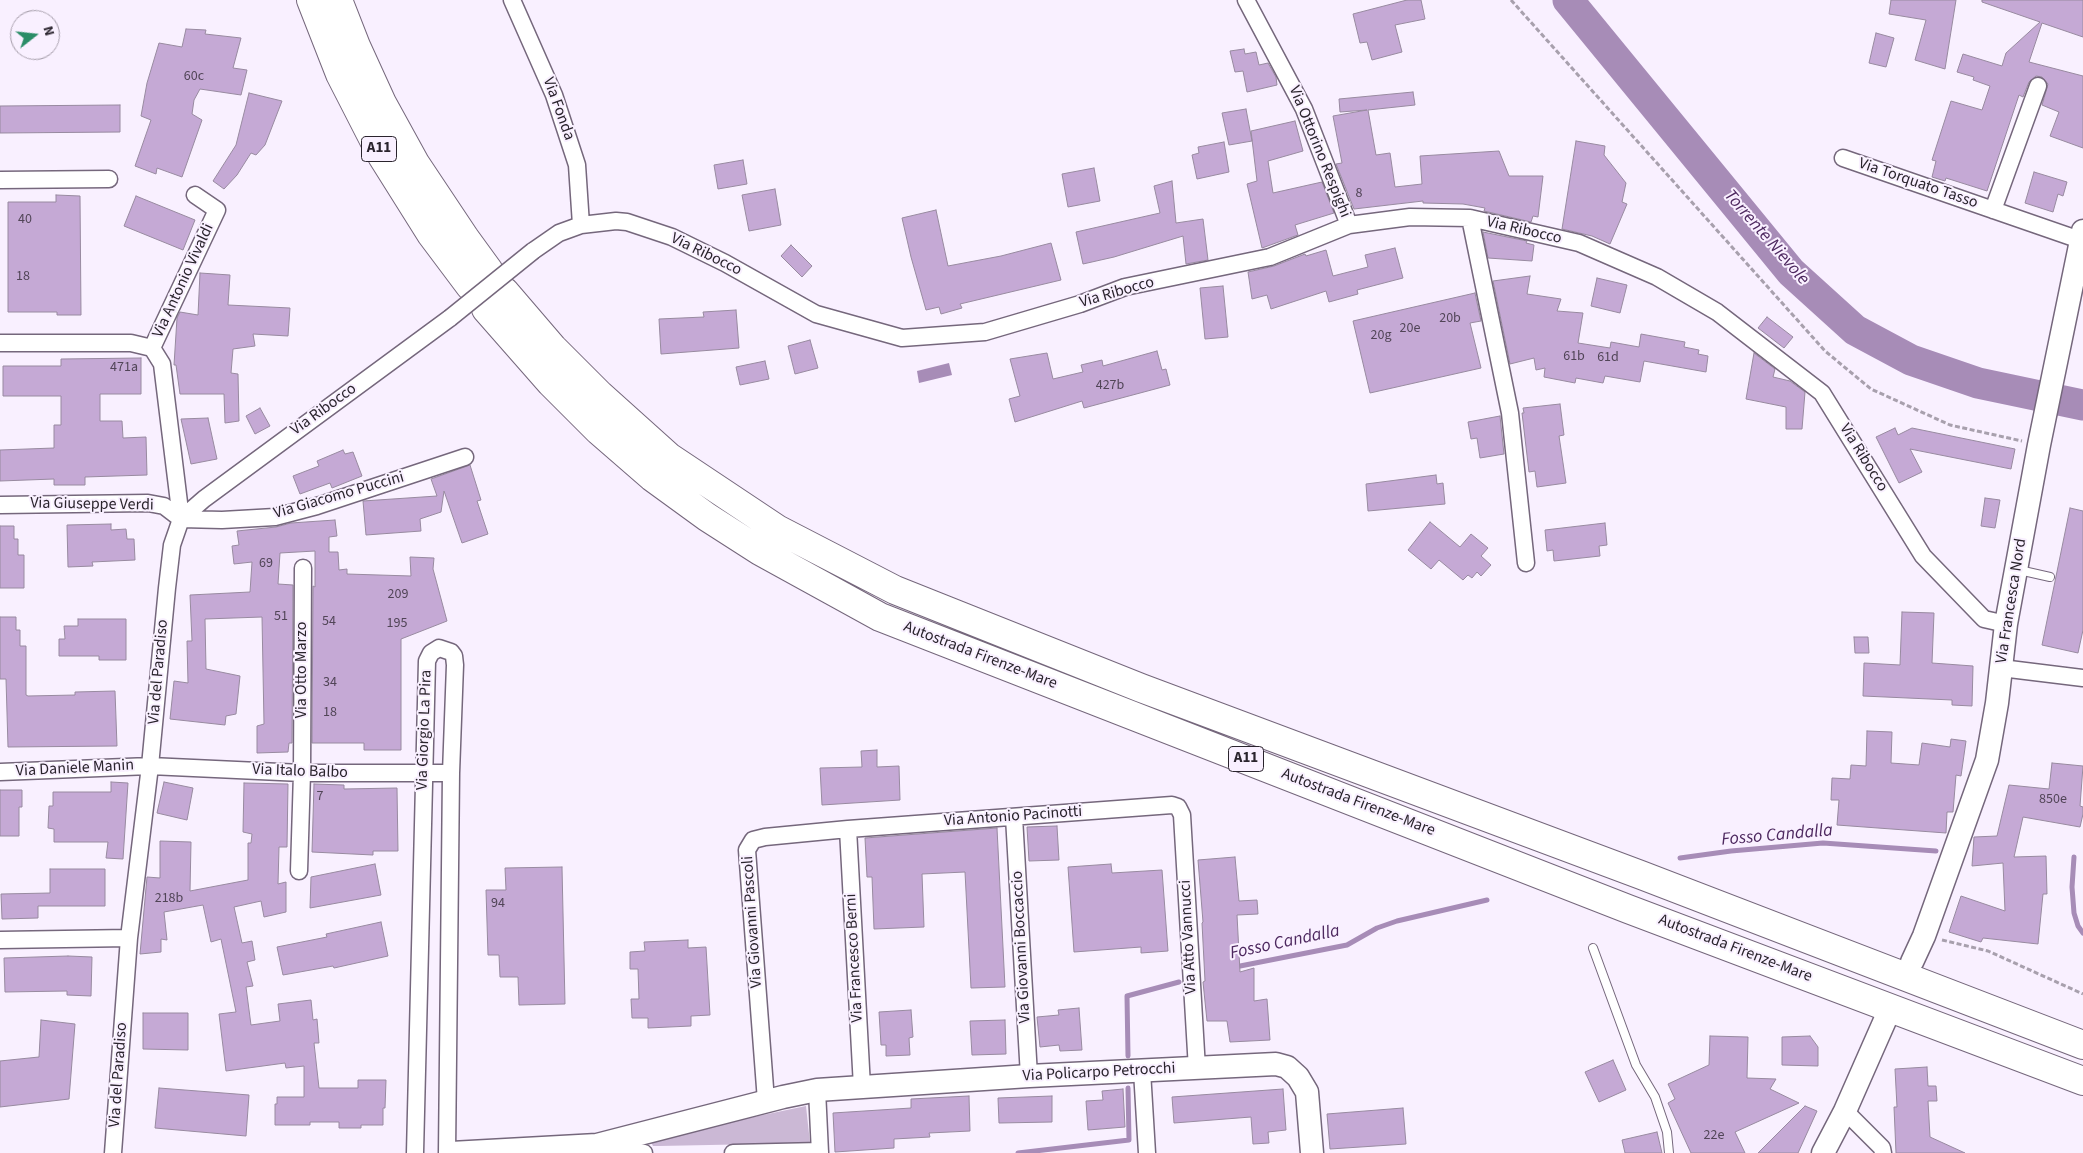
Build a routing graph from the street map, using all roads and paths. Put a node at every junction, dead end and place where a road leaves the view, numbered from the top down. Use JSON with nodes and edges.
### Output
{"nodes":[{"id":1,"x":311,"y":0,"type":"edge"},
{"id":2,"x":338,"y":0,"type":"edge"},
{"id":3,"x":512,"y":0,"type":"edge"},
{"id":4,"x":1246,"y":0,"type":"edge"},
{"id":5,"x":1511,"y":0,"type":"edge"},
{"id":6,"x":2038,"y":86,"type":"dead end"},
{"id":7,"x":1843,"y":158,"type":"dead end"},
{"id":8,"x":109,"y":179,"type":"dead end"},
{"id":9,"x":0,"y":180,"type":"edge"},
{"id":10,"x":195,"y":195,"type":"dead end"},
{"id":11,"x":1993,"y":210,"type":"junction"},
{"id":12,"x":1470,"y":218,"type":"junction"},
{"id":13,"x":581,"y":224,"type":"junction"},
{"id":14,"x":1349,"y":225,"type":"junction"},
{"id":15,"x":2081,"y":236,"type":"edge"},
{"id":16,"x":488,"y":289,"type":"junction"},
{"id":17,"x":0,"y":343,"type":"edge"},
{"id":18,"x":152,"y":348,"type":"junction"},
{"id":19,"x":2040,"y":445,"type":"junction"},
{"id":20,"x":465,"y":457,"type":"dead end"},
{"id":21,"x":0,"y":505,"type":"edge"},
{"id":22,"x":181,"y":519,"type":"junction"},
{"id":23,"x":1526,"y":563,"type":"dead end"},
{"id":24,"x":303,"y":568,"type":"dead end"},
{"id":25,"x":2017,"y":569,"type":"junction"},
{"id":26,"x":2050,"y":577,"type":"dead end"},
{"id":27,"x":2006,"y":624,"type":"junction"},
{"id":28,"x":2001,"y":668,"type":"junction"},
{"id":29,"x":2083,"y":678,"type":"edge"},
{"id":30,"x":150,"y":766,"type":"junction"},
{"id":31,"x":0,"y":772,"type":"edge"},
{"id":32,"x":302,"y":773,"type":"junction"},
{"id":33,"x":451,"y":773,"type":"junction"},
{"id":34,"x":423,"y":774,"type":"junction"},
{"id":35,"x":1178,"y":807,"type":"joint"},
{"id":36,"x":1014,"y":817,"type":"junction"},
{"id":37,"x":848,"y":829,"type":"junction"},
{"id":38,"x":299,"y":871,"type":"dead end"},
{"id":39,"x":1924,"y":936,"type":"junction"},
{"id":40,"x":129,"y":938,"type":"junction"},
{"id":41,"x":0,"y":940,"type":"edge"},
{"id":42,"x":1592,"y":948,"type":"dead end"},
{"id":43,"x":1912,"y":962,"type":"tunnel mouth"},
{"id":44,"x":2083,"y":994,"type":"edge"},
{"id":45,"x":1886,"y":1018,"type":"tunnel mouth"},
{"id":46,"x":2083,"y":1045,"type":"edge"},
{"id":47,"x":1197,"y":1069,"type":"junction"},
{"id":48,"x":1142,"y":1071,"type":"junction"},
{"id":49,"x":1030,"y":1076,"type":"junction"},
{"id":50,"x":2083,"y":1081,"type":"edge"},
{"id":51,"x":862,"y":1086,"type":"junction"},
{"id":52,"x":817,"y":1090,"type":"junction"},
{"id":53,"x":766,"y":1101,"type":"junction"},
{"id":54,"x":1845,"y":1111,"type":"junction"},
{"id":55,"x":588,"y":1148,"type":"edge"},
{"id":56,"x":820,"y":1152,"type":"edge"},
{"id":57,"x":113,"y":1153,"type":"edge"},
{"id":58,"x":415,"y":1153,"type":"edge"},
{"id":59,"x":447,"y":1153,"type":"edge"},
{"id":60,"x":452,"y":1153,"type":"edge"},
{"id":61,"x":644,"y":1153,"type":"edge"},
{"id":62,"x":733,"y":1153,"type":"edge"},
{"id":63,"x":1147,"y":1153,"type":"edge"},
{"id":64,"x":1312,"y":1153,"type":"edge"},
{"id":65,"x":1669,"y":1153,"type":"edge"},
{"id":66,"x":1823,"y":1153,"type":"edge"},
{"id":67,"x":1883,"y":1153,"type":"edge"}],
"edges":[{"from":1,"to":16,"type":"highway","name":"Autostrada Firenze-Mare","number":"A11"},
{"from":2,"to":16,"type":"highway","name":"Autostrada Firenze-Mare","number":"A11"},
{"from":3,"to":13,"type":"street","name":"Via Fonda"},
{"from":4,"to":14,"type":"street","name":"Via Ottorino Respighi"},
{"from":5,"to":19,"type":"path"},
{"from":6,"to":11,"type":"street","name":"Via Torquato Tasso"},
{"from":7,"to":11,"type":"street","name":"Via Torquato Tasso"},
{"from":8,"to":9,"type":"street"},
{"from":10,"to":18,"type":"street","name":"Via Antonio Vivaldi"},
{"from":11,"to":15,"type":"street","name":"Via Torquato Tasso"},
{"from":12,"to":14,"type":"street","name":"Via Ribocco"},
{"from":12,"to":23,"type":"street"},
{"from":12,"to":27,"type":"street","name":"Via Ribocco"},
{"from":13,"to":14,"type":"street","name":"Via Ribocco"},
{"from":13,"to":22,"type":"street","name":"Via Ribocco","bridge":true},
{"from":15,"to":19,"type":"main road","name":"Via Francesca Nord"},
{"from":16,"to":46,"type":"highway","name":"Autostrada Firenze-Mare","number":"A11"},
{"from":16,"to":50,"type":"highway","name":"Autostrada Firenze-Mare","number":"A11"},
{"from":17,"to":18,"type":"street"},
{"from":18,"to":22,"type":"street","name":"Via del Paradiso"},
{"from":19,"to":25,"type":"main road","name":"Via Francesca Nord"},
{"from":20,"to":22,"type":"street","name":"Via Giacomo Puccini"},
{"from":21,"to":22,"type":"street","name":"Via Giuseppe Verdi"},
{"from":22,"to":30,"type":"street","name":"Via del Paradiso"},
{"from":24,"to":32,"type":"street","name":"Via Otto Marzo"},
{"from":25,"to":26,"type":"lane"},
{"from":25,"to":27,"type":"main road","name":"Via Francesca Nord"},
{"from":27,"to":28,"type":"main road","name":"Via Francesca Nord"},
{"from":28,"to":29,"type":"street"},
{"from":28,"to":39,"type":"main road","name":"Via Francesca Nord"},
{"from":30,"to":31,"type":"street","name":"Via Daniele Manin"},
{"from":30,"to":32,"type":"street","name":"Via Italo Balbo"},
{"from":30,"to":40,"type":"street","name":"Via del Paradiso"},
{"from":32,"to":34,"type":"street","name":"Via Italo Balbo"},
{"from":32,"to":38,"type":"street","name":"Via Otto Marzo"},
{"from":33,"to":34,"type":"street","name":"Via Italo Balbo"},
{"from":33,"to":34,"type":"street","name":"Via Giorgio La Pira"},
{"from":33,"to":59,"type":"street","name":"Via Giorgio La Pira"},
{"from":34,"to":58,"type":"street","name":"Via Giorgio La Pira"},
{"from":35,"to":36,"type":"street","name":"Via Antonio Pacinotti"},
{"from":35,"to":47,"type":"street","name":"Via Atto Vannucci"},
{"from":36,"to":37,"type":"street","name":"Via Antonio Pacinotti"},
{"from":36,"to":49,"type":"street","name":"Via Giovanni Boccaccio"},
{"from":37,"to":51,"type":"street","name":"Via Francesco Berni"},
{"from":37,"to":53,"type":"street","name":"Via Giovanni Pascoli"},
{"from":39,"to":43,"type":"main road","name":"Via Francesca Nord"},
{"from":39,"to":44,"type":"path"},
{"from":40,"to":41,"type":"street"},
{"from":40,"to":57,"type":"street","name":"Via del Paradiso"},
{"from":42,"to":65,"type":"lane"},
{"from":45,"to":54,"type":"main road"},
{"from":47,"to":48,"type":"main road","name":"Via Policarpo Petrocchi"},
{"from":47,"to":64,"type":"main road","name":"Via Policarpo Petrocchi"},
{"from":48,"to":49,"type":"main road","name":"Via Policarpo Petrocchi"},
{"from":48,"to":63,"type":"street"},
{"from":49,"to":51,"type":"main road","name":"Via Policarpo Petrocchi"},
{"from":51,"to":52,"type":"main road","name":"Via Policarpo Petrocchi"},
{"from":52,"to":53,"type":"main road","name":"Via Policarpo Petrocchi"},
{"from":52,"to":56,"type":"street"},
{"from":53,"to":55,"type":"main road","name":"Via Policarpo Petrocchi"},
{"from":54,"to":66,"type":"main road"},
{"from":54,"to":67,"type":"street"},
{"from":55,"to":60,"type":"main road","name":"Via Policarpo Petrocchi"},
{"from":55,"to":61,"type":"street"},
{"from":56,"to":62,"type":"street"}]}
